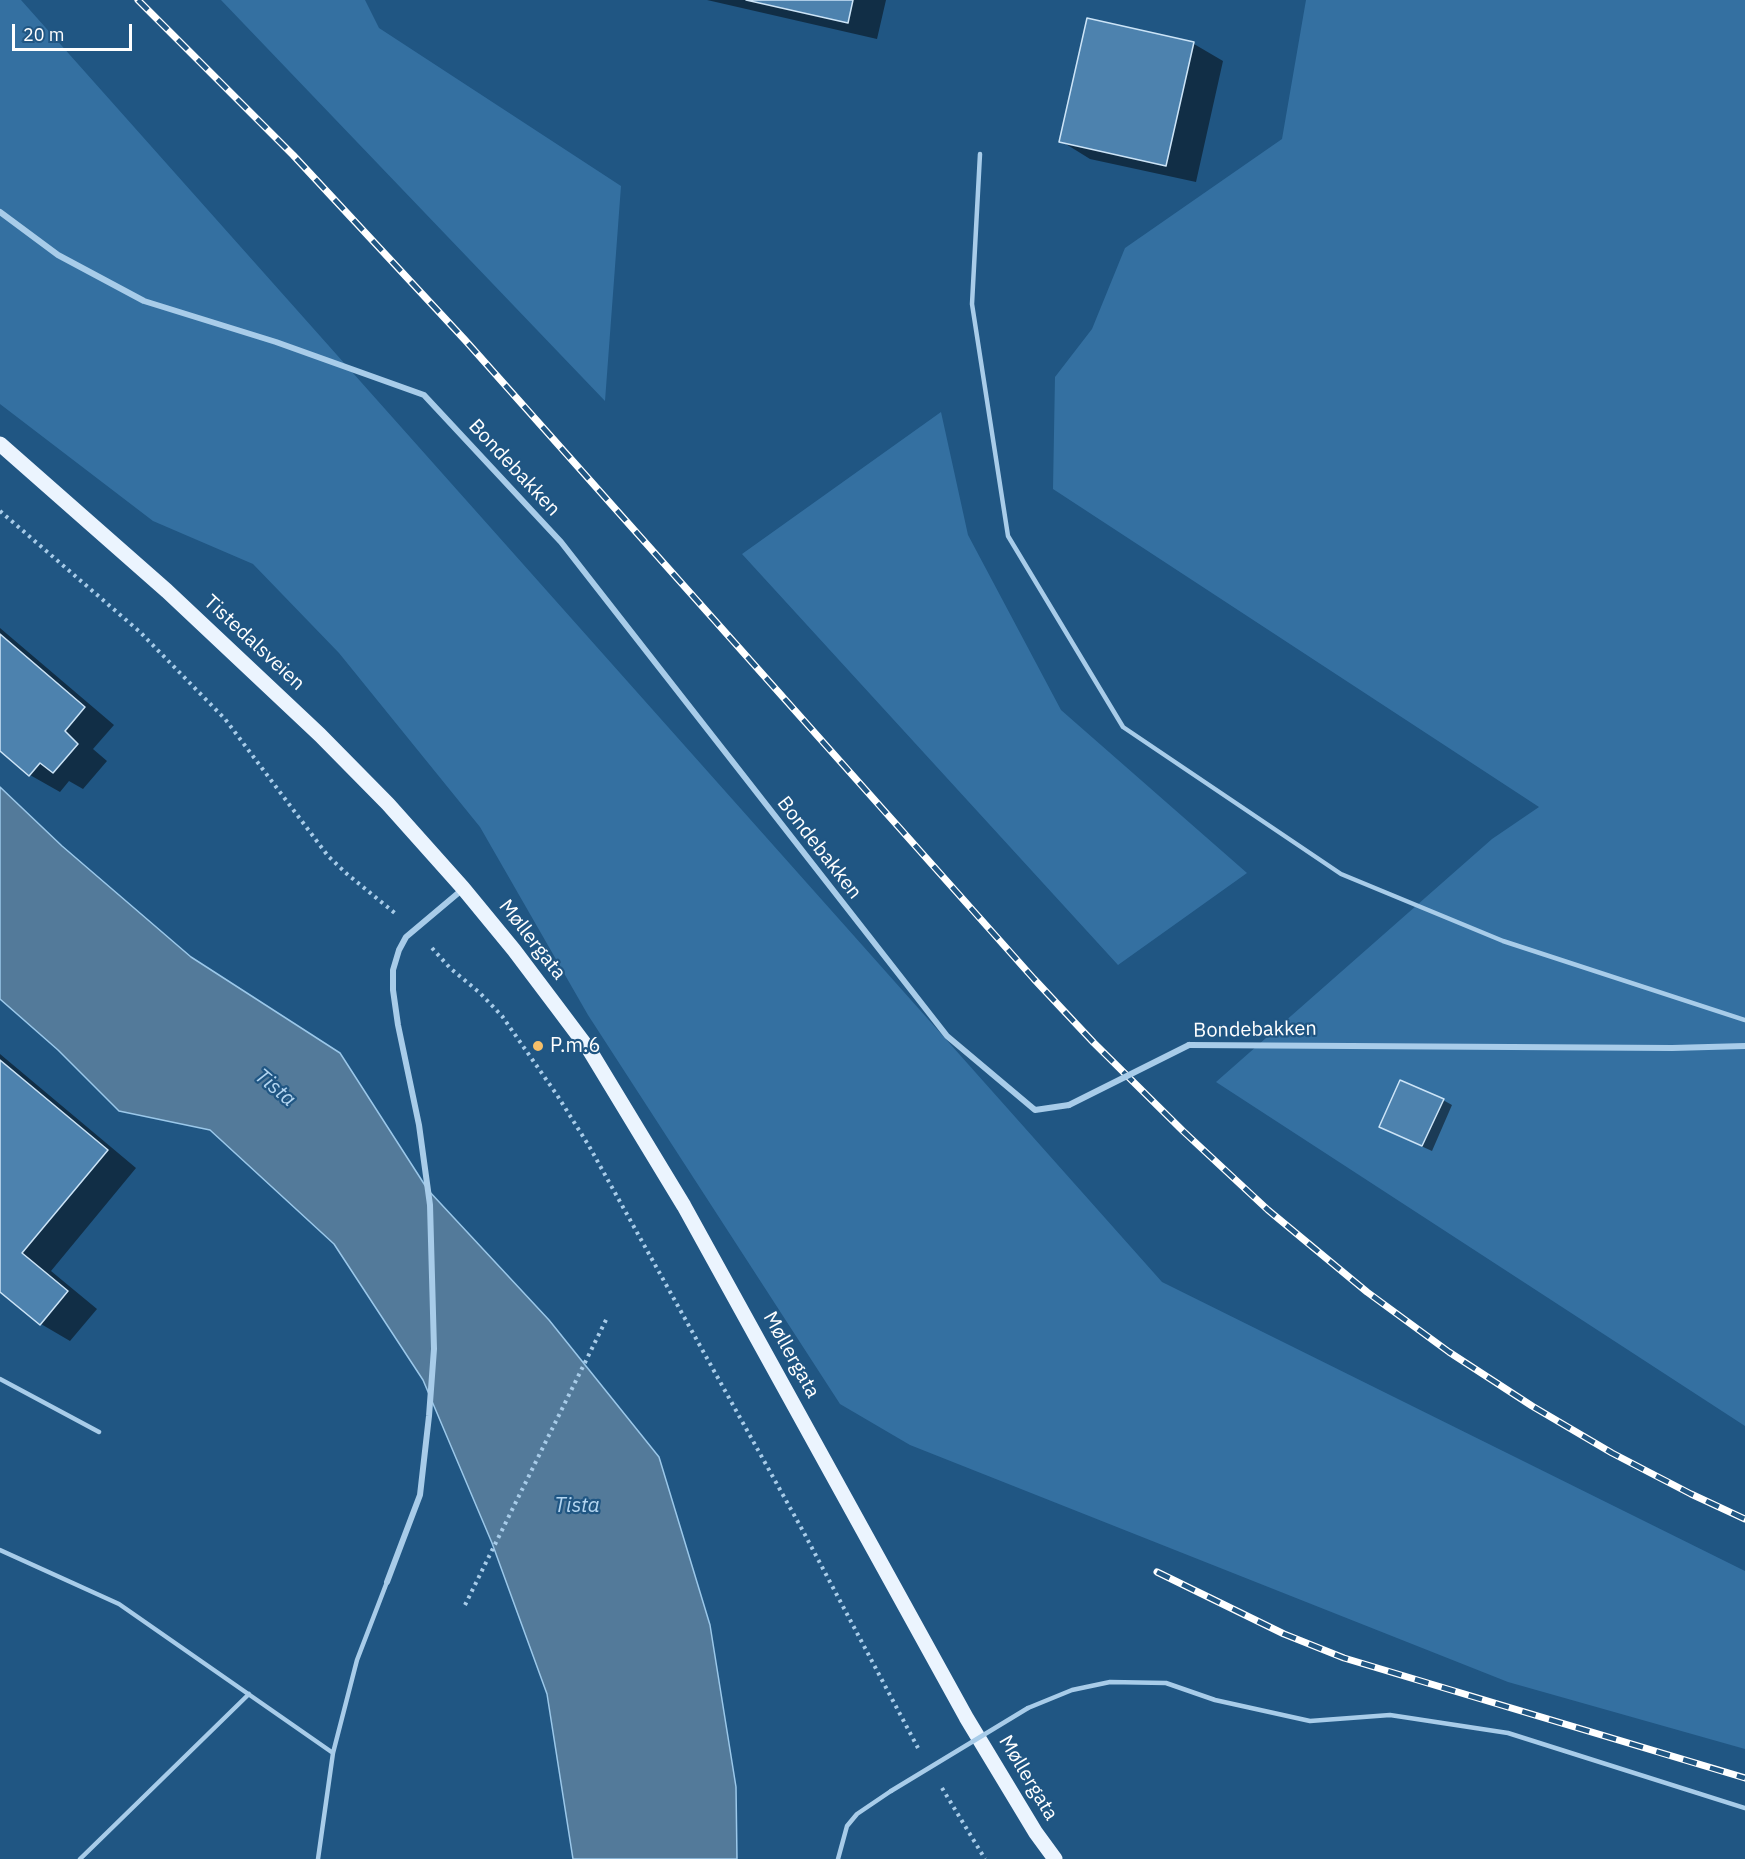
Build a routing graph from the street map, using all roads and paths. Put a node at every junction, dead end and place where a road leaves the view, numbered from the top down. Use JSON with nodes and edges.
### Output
{"nodes":[{"id":1,"x":980,"y":154,"type":"dead end"},
{"id":2,"x":0,"y":212,"type":"edge"},
{"id":3,"x":0,"y":444,"type":"edge"},
{"id":4,"x":0,"y":511,"type":"edge"},
{"id":5,"x":463,"y":888,"type":"junction"},
{"id":6,"x":414,"y":928,"type":"junction"},
{"id":7,"x":1745,"y":1020,"type":"edge"},
{"id":8,"x":1745,"y":1046,"type":"edge"},
{"id":9,"x":607,"y":1318,"type":"dead end"},
{"id":10,"x":0,"y":1379,"type":"edge"},
{"id":11,"x":99,"y":1432,"type":"dead end"},
{"id":12,"x":0,"y":1550,"type":"edge"},
{"id":13,"x":387,"y":1582,"type":"joint"},
{"id":14,"x":465,"y":1605,"type":"dead end"},
{"id":15,"x":249,"y":1694,"type":"junction"},
{"id":16,"x":333,"y":1753,"type":"junction"},
{"id":17,"x":922,"y":1755,"type":"dead end"},
{"id":18,"x":940,"y":1785,"type":"dead end"},
{"id":19,"x":1745,"y":1808,"type":"edge"},
{"id":20,"x":80,"y":1859,"type":"edge"},
{"id":21,"x":318,"y":1859,"type":"edge"},
{"id":22,"x":838,"y":1859,"type":"edge"},
{"id":23,"x":985,"y":1859,"type":"edge"},
{"id":24,"x":1055,"y":1859,"type":"edge"}],
"edges":[{"from":1,"to":7,"type":"lane"},
{"from":2,"to":8,"type":"street","name":"Bondebakken","bridge":true},
{"from":3,"to":5,"type":"main road","name":"Tistedalsveien"},
{"from":4,"to":6,"type":"path"},
{"from":5,"to":6,"type":"street"},
{"from":5,"to":24,"type":"main road","name":"Møllergata"},
{"from":6,"to":13,"type":"street"},
{"from":6,"to":17,"type":"path"},
{"from":9,"to":14,"type":"path"},
{"from":10,"to":11,"type":"lane"},
{"from":12,"to":15,"type":"lane"},
{"from":13,"to":16,"type":"lane"},
{"from":15,"to":16,"type":"lane"},
{"from":15,"to":20,"type":"lane"},
{"from":16,"to":21,"type":"lane"},
{"from":18,"to":23,"type":"path"},
{"from":19,"to":22,"type":"lane","bridge":true}]}
